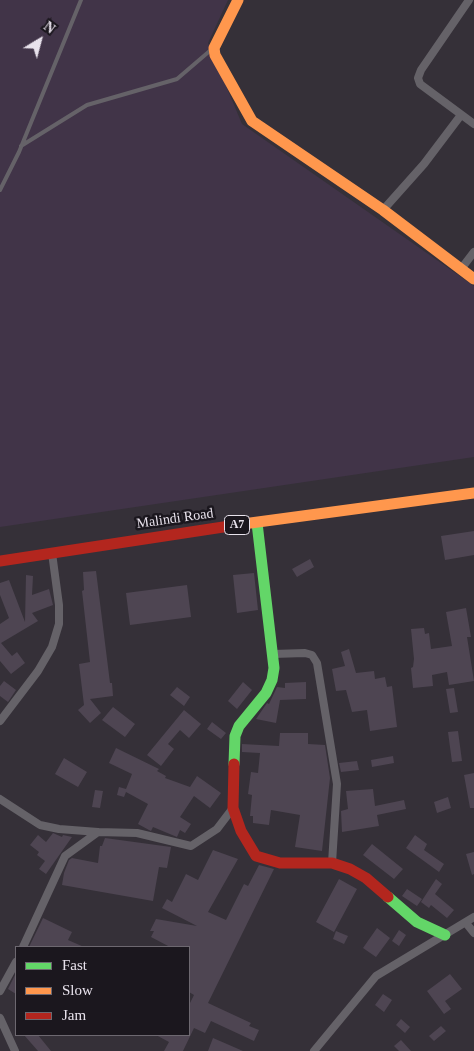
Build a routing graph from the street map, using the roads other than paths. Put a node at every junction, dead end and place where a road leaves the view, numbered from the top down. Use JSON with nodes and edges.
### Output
{"nodes":[{"id":1,"x":81,"y":0,"type":"edge"},
{"id":2,"x":238,"y":0,"type":"edge"},
{"id":3,"x":468,"y":3,"type":"edge"},
{"id":4,"x":214,"y":48,"type":"junction"},
{"id":5,"x":461,"y":115,"type":"junction"},
{"id":6,"x":474,"y":124,"type":"edge"},
{"id":7,"x":21,"y":146,"type":"junction"},
{"id":8,"x":0,"y":190,"type":"edge"},
{"id":9,"x":383,"y":210,"type":"junction"},
{"id":10,"x":474,"y":252,"type":"edge"},
{"id":11,"x":461,"y":269,"type":"junction"},
{"id":12,"x":474,"y":279,"type":"edge"},
{"id":13,"x":474,"y":493,"type":"edge"},
{"id":14,"x":257,"y":523,"type":"junction"},
{"id":15,"x":52,"y":553,"type":"junction"},
{"id":16,"x":0,"y":561,"type":"edge"},
{"id":17,"x":273,"y":654,"type":"junction"},
{"id":18,"x":0,"y":721,"type":"edge"},
{"id":19,"x":0,"y":799,"type":"edge"},
{"id":20,"x":233,"y":808,"type":"junction"},
{"id":21,"x":98,"y":832,"type":"junction"},
{"id":22,"x":332,"y":863,"type":"junction"},
{"id":23,"x":474,"y":917,"type":"edge"},
{"id":24,"x":466,"y":923,"type":"junction"},
{"id":25,"x":474,"y":933,"type":"edge"},
{"id":26,"x":445,"y":935,"type":"junction"},
{"id":27,"x":23,"y":946,"type":"edge"},
{"id":28,"x":15,"y":964,"type":"edge"},
{"id":29,"x":0,"y":991,"type":"edge"},
{"id":30,"x":0,"y":1018,"type":"edge"},
{"id":31,"x":16,"y":1051,"type":"edge"},
{"id":32,"x":314,"y":1051,"type":"edge"}],
"edges":[{"from":1,"to":7,"type":"lane"},
{"from":2,"to":4,"type":"main road"},
{"from":3,"to":5,"type":"street"},
{"from":4,"to":7,"type":"lane"},
{"from":4,"to":9,"type":"main road"},
{"from":5,"to":6,"type":"street"},
{"from":5,"to":9,"type":"street"},
{"from":7,"to":8,"type":"lane"},
{"from":9,"to":11,"type":"main road"},
{"from":10,"to":11,"type":"street"},
{"from":11,"to":12,"type":"main road"},
{"from":13,"to":14,"type":"main road","name":"Malindi Road","number":"A7"},
{"from":14,"to":15,"type":"main road","name":"Malindi Road","number":"A7"},
{"from":14,"to":17,"type":"main road"},
{"from":15,"to":16,"type":"main road","name":"Malindi Road","number":"A7"},
{"from":15,"to":18,"type":"street"},
{"from":17,"to":20,"type":"main road"},
{"from":17,"to":22,"type":"street"},
{"from":19,"to":21,"type":"street"},
{"from":20,"to":21,"type":"street"},
{"from":20,"to":22,"type":"main road"},
{"from":21,"to":27,"type":"street"},
{"from":22,"to":26,"type":"main road"},
{"from":23,"to":24,"type":"street"},
{"from":24,"to":25,"type":"street"},
{"from":24,"to":26,"type":"street"},
{"from":26,"to":32,"type":"street"},
{"from":28,"to":29,"type":"street"},
{"from":30,"to":31,"type":"street"}]}
